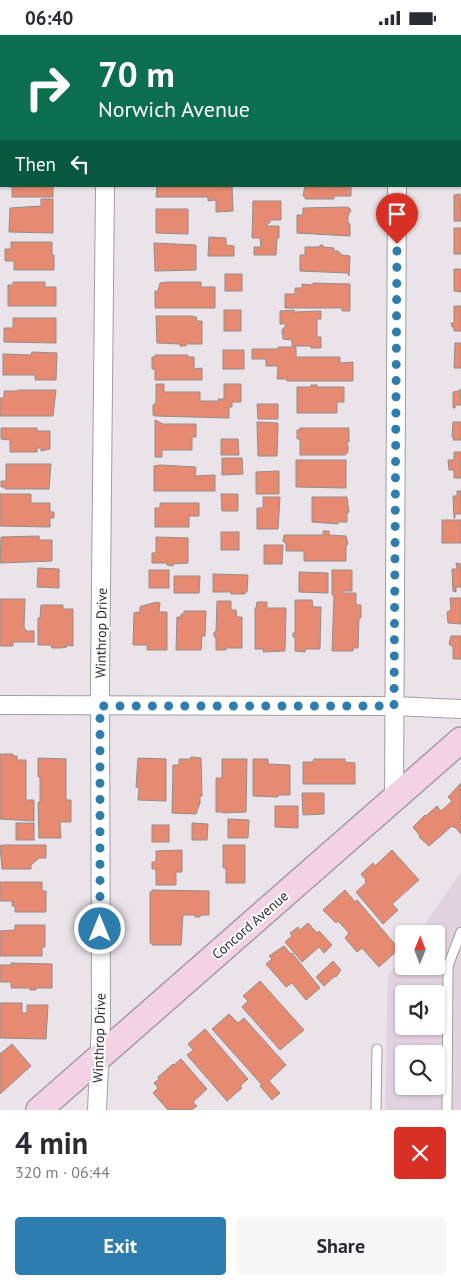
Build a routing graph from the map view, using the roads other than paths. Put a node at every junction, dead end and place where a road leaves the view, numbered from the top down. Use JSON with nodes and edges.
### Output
{"nodes":[{"id":1,"x":105,"y":187,"type":"edge"},
{"id":2,"x":397,"y":187,"type":"edge"},
{"id":3,"x":0,"y":705,"type":"edge"},
{"id":4,"x":100,"y":706,"type":"junction"},
{"id":5,"x":394,"y":706,"type":"junction"},
{"id":6,"x":461,"y":709,"type":"edge"},
{"id":7,"x":461,"y":739,"type":"edge"},
{"id":8,"x":394,"y":800,"type":"junction"},
{"id":9,"x":461,"y":932,"type":"edge"},
{"id":10,"x":377,"y":1049,"type":"dead end"},
{"id":11,"x":98,"y":1058,"type":"junction"},
{"id":12,"x":39,"y":1110,"type":"edge"},
{"id":13,"x":97,"y":1110,"type":"edge"},
{"id":14,"x":376,"y":1110,"type":"edge"},
{"id":15,"x":447,"y":1110,"type":"edge"}],
"edges":[{"from":1,"to":4,"type":"street","name":"Winthrop Drive"},
{"from":2,"to":5,"type":"street"},
{"from":3,"to":4,"type":"street"},
{"from":4,"to":5,"type":"street"},
{"from":4,"to":11,"type":"street","name":"Winthrop Drive"},
{"from":5,"to":6,"type":"street"},
{"from":5,"to":8,"type":"street"},
{"from":7,"to":8,"type":"street","name":"Concord Avenue"},
{"from":8,"to":11,"type":"street","name":"Concord Avenue"},
{"from":9,"to":15,"type":"lane"},
{"from":10,"to":14,"type":"lane"},
{"from":11,"to":12,"type":"street","name":"Concord Avenue"},
{"from":11,"to":13,"type":"street","name":"Winthrop Drive"}]}
